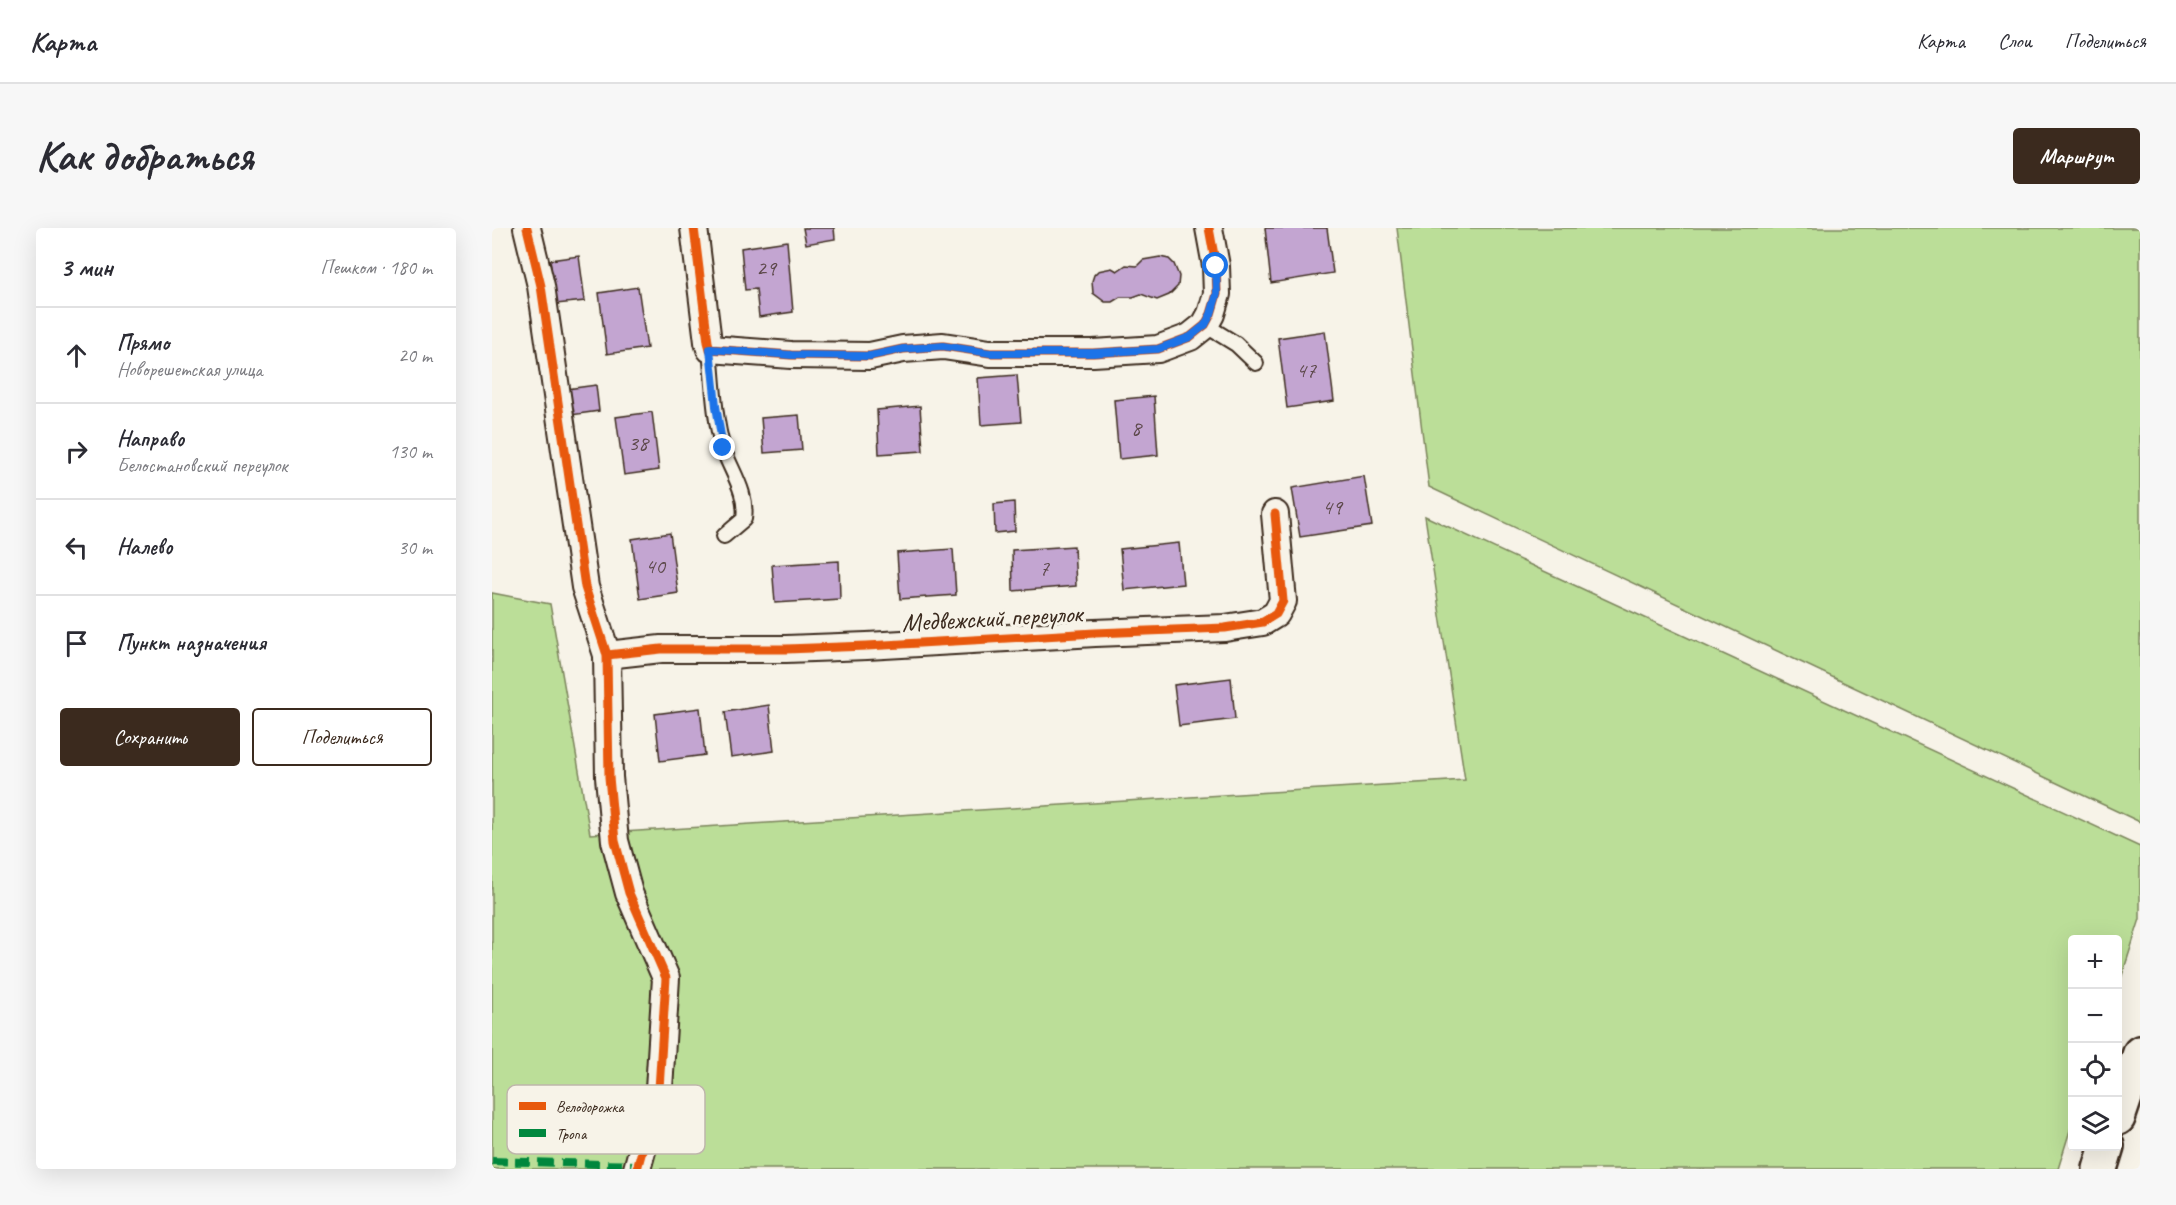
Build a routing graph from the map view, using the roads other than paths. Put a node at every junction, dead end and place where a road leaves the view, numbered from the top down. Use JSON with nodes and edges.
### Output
{"nodes":[{"id":1,"x":527,"y":228,"type":"edge"},
{"id":2,"x":694,"y":228,"type":"edge"},
{"id":3,"x":1209,"y":228,"type":"edge"},
{"id":4,"x":1205,"y":325,"type":"junction"},
{"id":5,"x":710,"y":349,"type":"junction"},
{"id":6,"x":1257,"y":363,"type":"dead end"},
{"id":7,"x":1275,"y":514,"type":"dead end"},
{"id":8,"x":724,"y":536,"type":"dead end"},
{"id":9,"x":607,"y":655,"type":"junction"},
{"id":10,"x":2140,"y":1053,"type":"edge"},
{"id":11,"x":659,"y":1085,"type":"edge"},
{"id":12,"x":2122,"y":1106,"type":"edge"},
{"id":13,"x":2105,"y":1151,"type":"edge"},
{"id":14,"x":641,"y":1154,"type":"edge"},
{"id":15,"x":637,"y":1169,"type":"edge"},
{"id":16,"x":2100,"y":1169,"type":"edge"}],
"edges":[{"from":1,"to":9,"type":"street"},
{"from":2,"to":5,"type":"street"},
{"from":3,"to":4,"type":"street"},
{"from":4,"to":5,"type":"street"},
{"from":4,"to":6,"type":"lane"},
{"from":5,"to":8,"type":"lane"},
{"from":7,"to":9,"type":"street","name":"Медвежский переулок"},
{"from":9,"to":11,"type":"street"},
{"from":10,"to":12,"type":"street"},
{"from":13,"to":16,"type":"street"},
{"from":14,"to":15,"type":"street"}]}
